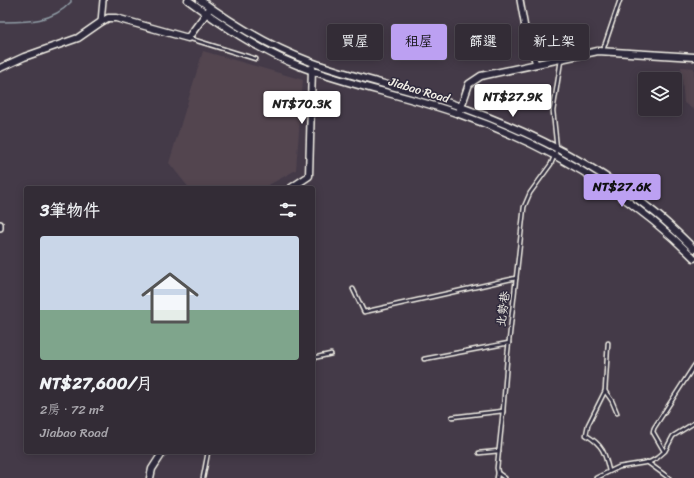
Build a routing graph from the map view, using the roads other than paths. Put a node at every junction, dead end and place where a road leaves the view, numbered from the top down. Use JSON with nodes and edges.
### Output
{"nodes":[{"id":1,"x":103,"y":0,"type":"edge"},
{"id":2,"x":188,"y":0,"type":"edge"},
{"id":3,"x":200,"y":0,"type":"edge"},
{"id":4,"x":520,"y":0,"type":"edge"},
{"id":5,"x":620,"y":0,"type":"edge"},
{"id":6,"x":210,"y":7,"type":"junction"},
{"id":7,"x":206,"y":13,"type":"junction"},
{"id":8,"x":101,"y":22,"type":"junction"},
{"id":9,"x":188,"y":38,"type":"junction"},
{"id":10,"x":603,"y":51,"type":"junction"},
{"id":11,"x":589,"y":53,"type":"edge"},
{"id":12,"x":694,"y":57,"type":"edge"},
{"id":13,"x":256,"y":59,"type":"dead end"},
{"id":14,"x":553,"y":60,"type":"edge"},
{"id":15,"x":561,"y":60,"type":"edge"},
{"id":16,"x":312,"y":62,"type":"junction"},
{"id":17,"x":536,"y":64,"type":"junction"},
{"id":18,"x":1,"y":68,"type":"edge"},
{"id":19,"x":311,"y":70,"type":"junction"},
{"id":20,"x":461,"y":107,"type":"junction"},
{"id":21,"x":458,"y":114,"type":"junction"},
{"id":22,"x":555,"y":152,"type":"junction"},
{"id":23,"x":294,"y":186,"type":"edge"},
{"id":24,"x":0,"y":224,"type":"edge"},
{"id":25,"x":0,"y":228,"type":"edge"},
{"id":26,"x":694,"y":248,"type":"edge"},
{"id":27,"x":694,"y":258,"type":"edge"},
{"id":28,"x":516,"y":278,"type":"junction"},
{"id":29,"x":353,"y":289,"type":"dead end"},
{"id":30,"x":508,"y":343,"type":"junction"},
{"id":31,"x":608,"y":343,"type":"dead end"},
{"id":32,"x":331,"y":354,"type":"dead end"},
{"id":33,"x":315,"y":358,"type":"edge"},
{"id":34,"x":424,"y":359,"type":"dead end"},
{"id":35,"x":694,"y":366,"type":"edge"},
{"id":36,"x":605,"y":391,"type":"junction"},
{"id":37,"x":504,"y":412,"type":"junction"},
{"id":38,"x":617,"y":413,"type":"dead end"},
{"id":39,"x":452,"y":417,"type":"dead end"},
{"id":40,"x":694,"y":424,"type":"edge"},
{"id":41,"x":499,"y":451,"type":"junction"},
{"id":42,"x":665,"y":451,"type":"junction"},
{"id":43,"x":479,"y":453,"type":"dead end"},
{"id":44,"x":162,"y":454,"type":"edge"},
{"id":45,"x":208,"y":454,"type":"edge"},
{"id":46,"x":647,"y":462,"type":"junction"},
{"id":47,"x":609,"y":471,"type":"junction"},
{"id":48,"x":498,"y":473,"type":"junction"},
{"id":49,"x":150,"y":478,"type":"edge"},
{"id":50,"x":203,"y":478,"type":"edge"},
{"id":51,"x":497,"y":478,"type":"edge"},
{"id":52,"x":505,"y":478,"type":"edge"},
{"id":53,"x":596,"y":478,"type":"edge"},
{"id":54,"x":669,"y":478,"type":"edge"}],
"edges":[{"from":1,"to":8,"type":"street"},
{"from":2,"to":7,"type":"street","name":"Jiabao Road"},
{"from":3,"to":6,"type":"street","name":"Jiabao Road"},
{"from":4,"to":17,"type":"street"},
{"from":5,"to":10,"type":"lane"},
{"from":6,"to":7,"type":"street"},
{"from":6,"to":16,"type":"street","name":"Jiabao Road"},
{"from":7,"to":9,"type":"street"},
{"from":7,"to":19,"type":"street","name":"Jiabao Road"},
{"from":8,"to":9,"type":"street"},
{"from":8,"to":18,"type":"street"},
{"from":9,"to":13,"type":"lane"},
{"from":10,"to":11,"type":"street"},
{"from":10,"to":12,"type":"street"},
{"from":14,"to":17,"type":"street"},
{"from":15,"to":22,"type":"lane"},
{"from":16,"to":19,"type":"street"},
{"from":16,"to":20,"type":"street","name":"Jiabao Road"},
{"from":17,"to":20,"type":"street"},
{"from":19,"to":21,"type":"street","name":"Jiabao Road"},
{"from":19,"to":23,"type":"street"},
{"from":20,"to":21,"type":"street"},
{"from":20,"to":22,"type":"street","name":"Jiabao Road"},
{"from":21,"to":22,"type":"street","name":"Jiabao Road"},
{"from":22,"to":26,"type":"street","name":"Jiabao Road"},
{"from":22,"to":27,"type":"street","name":"Jiabao Road"},
{"from":22,"to":28,"type":"lane","name":"北勢巷"},
{"from":24,"to":25,"type":"street"},
{"from":28,"to":29,"type":"lane"},
{"from":28,"to":30,"type":"lane","name":"北勢巷"},
{"from":30,"to":34,"type":"lane"},
{"from":30,"to":37,"type":"lane","name":"北勢巷"},
{"from":31,"to":36,"type":"lane"},
{"from":32,"to":33,"type":"lane"},
{"from":35,"to":42,"type":"lane"},
{"from":36,"to":38,"type":"lane"},
{"from":36,"to":47,"type":"lane"},
{"from":37,"to":39,"type":"lane"},
{"from":37,"to":41,"type":"lane","name":"北勢巷"},
{"from":40,"to":42,"type":"lane"},
{"from":41,"to":43,"type":"lane"},
{"from":41,"to":48,"type":"lane","name":"北勢巷"},
{"from":42,"to":46,"type":"lane"},
{"from":44,"to":49,"type":"street"},
{"from":45,"to":50,"type":"lane"},
{"from":46,"to":47,"type":"lane"},
{"from":46,"to":54,"type":"lane"},
{"from":47,"to":53,"type":"lane"},
{"from":48,"to":51,"type":"lane","name":"北勢巷"},
{"from":48,"to":52,"type":"lane"}]}
